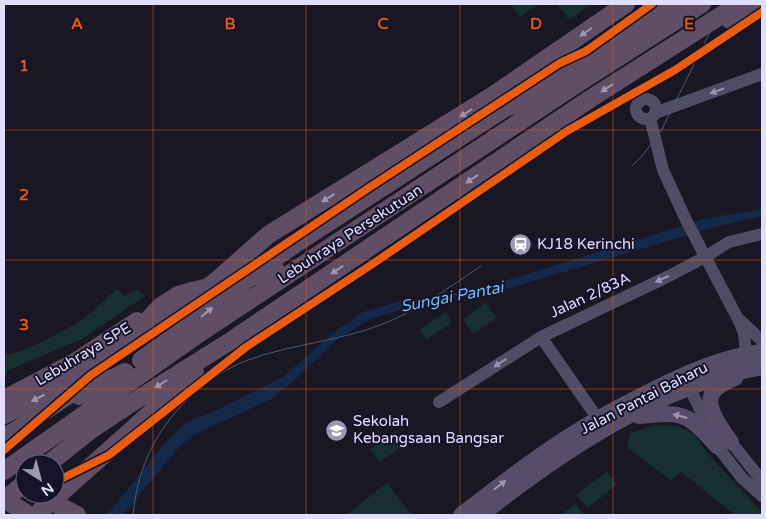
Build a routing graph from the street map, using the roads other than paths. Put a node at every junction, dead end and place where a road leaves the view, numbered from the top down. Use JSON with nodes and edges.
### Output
{"nodes":[{"id":1,"x":626,"y":4,"type":"edge"},
{"id":2,"x":661,"y":4,"type":"edge"},
{"id":3,"x":675,"y":4,"type":"edge"},
{"id":4,"x":702,"y":4,"type":"edge"},
{"id":5,"x":739,"y":4,"type":"edge"},
{"id":6,"x":758,"y":4,"type":"edge"},
{"id":7,"x":629,"y":34,"type":"junction"},
{"id":8,"x":648,"y":62,"type":"junction"},
{"id":9,"x":762,"y":74,"type":"edge"},
{"id":10,"x":580,"y":82,"type":"junction"},
{"id":11,"x":530,"y":99,"type":"junction"},
{"id":12,"x":454,"y":151,"type":"junction"},
{"id":13,"x":762,"y":234,"type":"edge"},
{"id":14,"x":702,"y":252,"type":"junction"},
{"id":15,"x":165,"y":311,"type":"junction"},
{"id":16,"x":738,"y":319,"type":"junction"},
{"id":17,"x":541,"y":337,"type":"junction"},
{"id":18,"x":232,"y":340,"type":"junction"},
{"id":19,"x":762,"y":342,"type":"edge"},
{"id":20,"x":762,"y":352,"type":"edge"},
{"id":21,"x":746,"y":354,"type":"junction"},
{"id":22,"x":759,"y":368,"type":"edge"},
{"id":23,"x":125,"y":372,"type":"junction"},
{"id":24,"x":686,"y":381,"type":"junction"},
{"id":25,"x":8,"y":397,"type":"edge"},
{"id":26,"x":439,"y":402,"type":"dead end"},
{"id":27,"x":4,"y":415,"type":"edge"},
{"id":28,"x":626,"y":418,"type":"junction"},
{"id":29,"x":598,"y":419,"type":"junction"},
{"id":30,"x":11,"y":433,"type":"edge"},
{"id":31,"x":724,"y":444,"type":"junction"},
{"id":32,"x":27,"y":453,"type":"junction"},
{"id":33,"x":61,"y":454,"type":"edge"},
{"id":34,"x":4,"y":473,"type":"edge"},
{"id":35,"x":15,"y":480,"type":"edge"},
{"id":36,"x":762,"y":481,"type":"edge"},
{"id":37,"x":15,"y":491,"type":"edge"},
{"id":38,"x":762,"y":496,"type":"edge"},
{"id":39,"x":4,"y":500,"type":"edge"},
{"id":40,"x":56,"y":504,"type":"edge"},
{"id":41,"x":29,"y":515,"type":"edge"},
{"id":42,"x":36,"y":515,"type":"edge"},
{"id":43,"x":77,"y":515,"type":"edge"},
{"id":44,"x":461,"y":515,"type":"edge"},
{"id":45,"x":481,"y":515,"type":"edge"}],
"edges":[{"from":1,"to":15,"type":"highway","one_way":true,"bridge":true},
{"from":2,"to":7,"type":"street"},
{"from":3,"to":7,"type":"highway"},
{"from":4,"to":10,"type":"highway","name":"Lebuhraya Persekutuan"},
{"from":5,"to":8,"type":"highway","name":"Lebuhraya Persekutuan"},
{"from":6,"to":8,"type":"highway"},
{"from":7,"to":11,"type":"highway"},
{"from":8,"to":18,"type":"highway","name":"Lebuhraya Persekutuan","one_way":true},
{"from":9,"to":14,"type":"street","one_way":true},
{"from":10,"to":12,"type":"highway"},
{"from":10,"to":32,"type":"highway","name":"Lebuhraya Persekutuan"},
{"from":11,"to":12,"type":"highway"},
{"from":23,"to":11,"type":"highway","one_way":true},
{"from":12,"to":15,"type":"highway","bridge":true},
{"from":13,"to":14,"type":"street","name":"Jalan 2/83A"},
{"from":14,"to":16,"type":"street"},
{"from":14,"to":17,"type":"street","name":"Jalan 2/83A","one_way":true},
{"from":15,"to":25,"type":"highway","name":"Lebuhraya SPE"},
{"from":15,"to":27,"type":"highway","name":"Lebuhraya SPE","one_way":true,"bridge":true},
{"from":15,"to":30,"type":"highway"},
{"from":16,"to":19,"type":"street"},
{"from":16,"to":21,"type":"street"},
{"from":17,"to":26,"type":"street","name":"Jalan 2/83A","one_way":true},
{"from":17,"to":29,"type":"street"},
{"from":18,"to":33,"type":"highway","name":"Lebuhraya Persekutuan","one_way":true},
{"from":18,"to":42,"type":"highway","bridge":true},
{"from":20,"to":21,"type":"main road","name":"Jalan Pantai Baharu"},
{"from":21,"to":24,"type":"main road","name":"Jalan Pantai Baharu"},
{"from":22,"to":24,"type":"main road","name":"Jalan Pantai Baharu"},
{"from":22,"to":31,"type":"main road"},
{"from":23,"to":30,"type":"highway"},
{"from":23,"to":32,"type":"highway"},
{"from":24,"to":28,"type":"main road","name":"Jalan Pantai Baharu"},
{"from":24,"to":29,"type":"main road","name":"Jalan Pantai Baharu"},
{"from":24,"to":31,"type":"street"},
{"from":31,"to":28,"type":"main road","one_way":true},
{"from":28,"to":45,"type":"main road","name":"Jalan Pantai Baharu"},
{"from":44,"to":29,"type":"main road","name":"Jalan Pantai Baharu","one_way":true},
{"from":31,"to":36,"type":"street"},
{"from":31,"to":38,"type":"street"},
{"from":32,"to":34,"type":"highway","name":"Lebuhraya Persekutuan"},
{"from":34,"to":35,"type":"highway"},
{"from":37,"to":39,"type":"highway","bridge":true},
{"from":39,"to":41,"type":"highway"},
{"from":40,"to":43,"type":"highway"}]}
